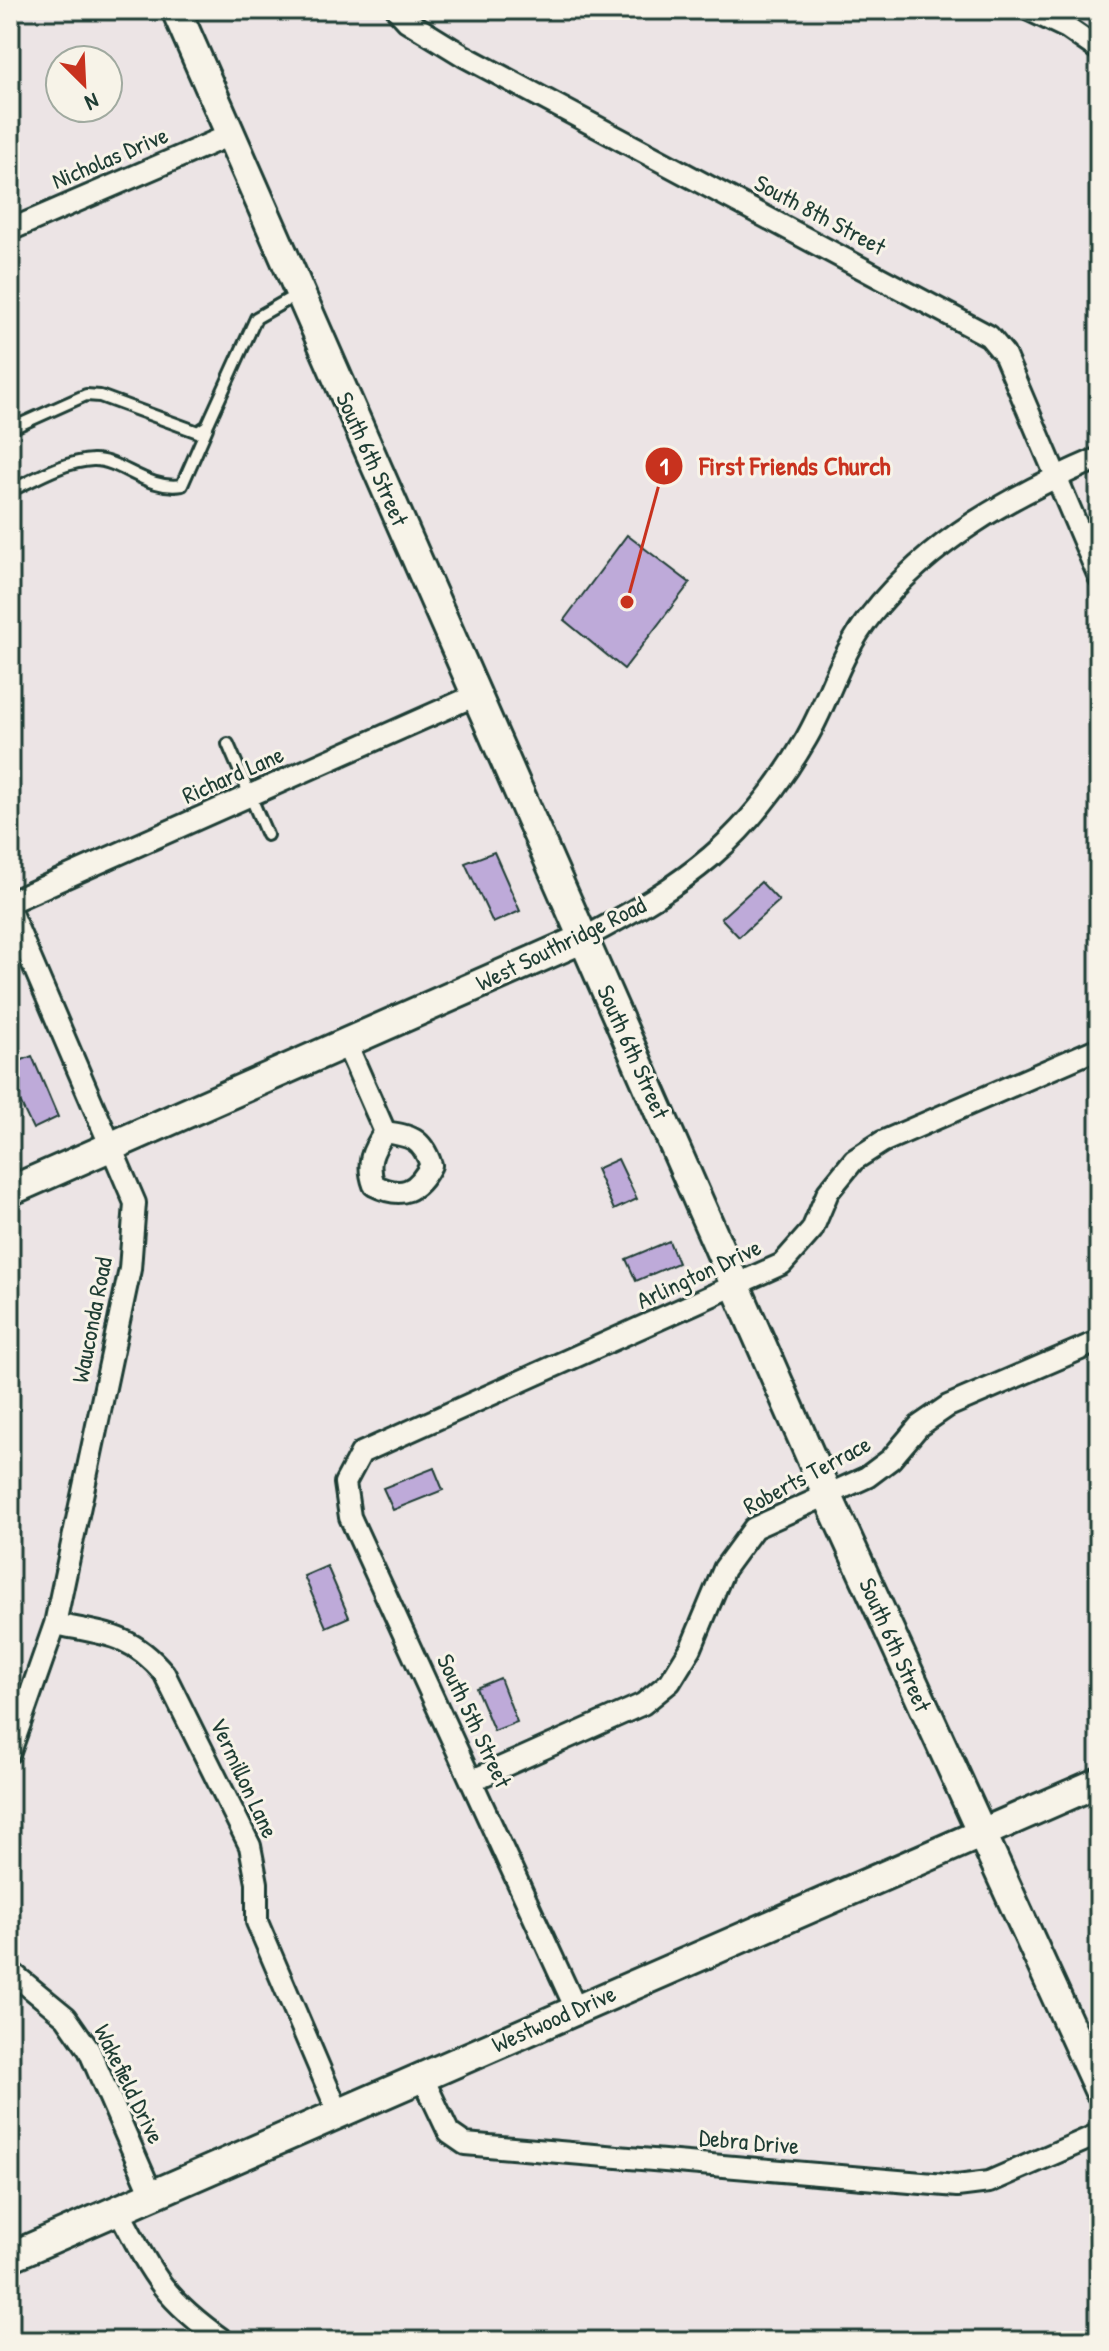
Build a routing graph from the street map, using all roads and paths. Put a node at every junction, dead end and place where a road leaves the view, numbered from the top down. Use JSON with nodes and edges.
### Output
{"nodes":[{"id":1,"x":176,"y":10,"type":"edge"},
{"id":2,"x":397,"y":10,"type":"edge"},
{"id":3,"x":1029,"y":10,"type":"edge"},
{"id":4,"x":1099,"y":50,"type":"edge"},
{"id":5,"x":230,"y":135,"type":"junction"},
{"id":6,"x":10,"y":230,"type":"edge"},
{"id":7,"x":299,"y":293,"type":"junction"},
{"id":8,"x":207,"y":426,"type":"junction"},
{"id":9,"x":10,"y":429,"type":"edge"},
{"id":10,"x":1099,"y":458,"type":"edge"},
{"id":11,"x":1056,"y":476,"type":"junction"},
{"id":12,"x":10,"y":491,"type":"edge"},
{"id":13,"x":1099,"y":577,"type":"edge"},
{"id":14,"x":476,"y":695,"type":"junction"},
{"id":15,"x":228,"y":744,"type":"dead end"},
{"id":16,"x":250,"y":796,"type":"junction"},
{"id":17,"x":267,"y":835,"type":"dead end"},
{"id":18,"x":10,"y":902,"type":"edge"},
{"id":19,"x":10,"y":911,"type":"edge"},
{"id":20,"x":584,"y":938,"type":"junction"},
{"id":21,"x":346,"y":1043,"type":"junction"},
{"id":22,"x":1099,"y":1048,"type":"edge"},
{"id":23,"x":385,"y":1132,"type":"dead end"},
{"id":24,"x":110,"y":1146,"type":"junction"},
{"id":25,"x":10,"y":1191,"type":"edge"},
{"id":26,"x":736,"y":1288,"type":"junction"},
{"id":27,"x":1099,"y":1341,"type":"edge"},
{"id":28,"x":361,"y":1453,"type":"joint"},
{"id":29,"x":827,"y":1494,"type":"junction"},
{"id":30,"x":55,"y":1624,"type":"junction"},
{"id":31,"x":10,"y":1752,"type":"edge"},
{"id":32,"x":473,"y":1780,"type":"junction"},
{"id":33,"x":1099,"y":1782,"type":"edge"},
{"id":34,"x":980,"y":1833,"type":"junction"},
{"id":35,"x":10,"y":1971,"type":"edge"},
{"id":36,"x":576,"y":2009,"type":"junction"},
{"id":37,"x":423,"y":2078,"type":"junction"},
{"id":38,"x":1099,"y":2090,"type":"edge"},
{"id":39,"x":339,"y":2114,"type":"junction"},
{"id":40,"x":1099,"y":2134,"type":"edge"},
{"id":41,"x":153,"y":2197,"type":"junction"},
{"id":42,"x":119,"y":2211,"type":"junction"},
{"id":43,"x":10,"y":2257,"type":"edge"},
{"id":44,"x":224,"y":2341,"type":"edge"}],
"edges":[{"from":1,"to":5,"type":"main road","name":"South 6th Street"},
{"from":2,"to":11,"type":"street","name":"South 8th Street"},
{"from":3,"to":4,"type":"street"},
{"from":5,"to":6,"type":"street","name":"Nicholas Drive"},
{"from":5,"to":7,"type":"main road","name":"South 6th Street"},
{"from":7,"to":8,"type":"lane"},
{"from":7,"to":14,"type":"main road","name":"South 6th Street"},
{"from":8,"to":9,"type":"lane"},
{"from":8,"to":12,"type":"lane"},
{"from":10,"to":11,"type":"street","name":"West Southridge Road"},
{"from":11,"to":13,"type":"street","name":"South 8th Street"},
{"from":11,"to":20,"type":"street","name":"West Southridge Road"},
{"from":14,"to":16,"type":"street","name":"Richard Lane"},
{"from":14,"to":20,"type":"main road","name":"South 6th Street"},
{"from":15,"to":16,"type":"lane"},
{"from":16,"to":17,"type":"lane"},
{"from":16,"to":18,"type":"street","name":"Richard Lane"},
{"from":19,"to":24,"type":"street","name":"Wauconda Road"},
{"from":20,"to":21,"type":"main road","name":"West Southridge Road"},
{"from":20,"to":26,"type":"main road","name":"South 6th Street"},
{"from":21,"to":23,"type":"street"},
{"from":21,"to":24,"type":"main road","name":"West Southridge Road"},
{"from":22,"to":26,"type":"street","name":"Arlington Drive"},
{"from":24,"to":25,"type":"main road","name":"West Southridge Road"},
{"from":24,"to":30,"type":"street","name":"Wauconda Road"},
{"from":26,"to":28,"type":"street","name":"Arlington Drive"},
{"from":26,"to":29,"type":"main road","name":"South 6th Street"},
{"from":27,"to":29,"type":"street","name":"Roberts Terrace"},
{"from":28,"to":32,"type":"street","name":"South 5th Street"},
{"from":29,"to":32,"type":"street","name":"Roberts Terrace"},
{"from":29,"to":34,"type":"main road","name":"South 6th Street"},
{"from":30,"to":31,"type":"street","name":"Wauconda Road"},
{"from":30,"to":39,"type":"street","name":"Vermillon Lane"},
{"from":32,"to":36,"type":"street","name":"South 5th Street"},
{"from":33,"to":34,"type":"main road","name":"Westwood Drive"},
{"from":34,"to":36,"type":"main road","name":"Westwood Drive"},
{"from":34,"to":38,"type":"main road","name":"South 6th Street"},
{"from":35,"to":41,"type":"street","name":"Wakefield Drive"},
{"from":36,"to":37,"type":"main road","name":"Westwood Drive"},
{"from":37,"to":39,"type":"main road","name":"Westwood Drive"},
{"from":37,"to":40,"type":"street","name":"Debra Drive"},
{"from":39,"to":41,"type":"main road","name":"Westwood Drive"},
{"from":41,"to":42,"type":"main road","name":"Westwood Drive"},
{"from":42,"to":43,"type":"main road","name":"Westwood Drive"},
{"from":42,"to":44,"type":"street"}]}
